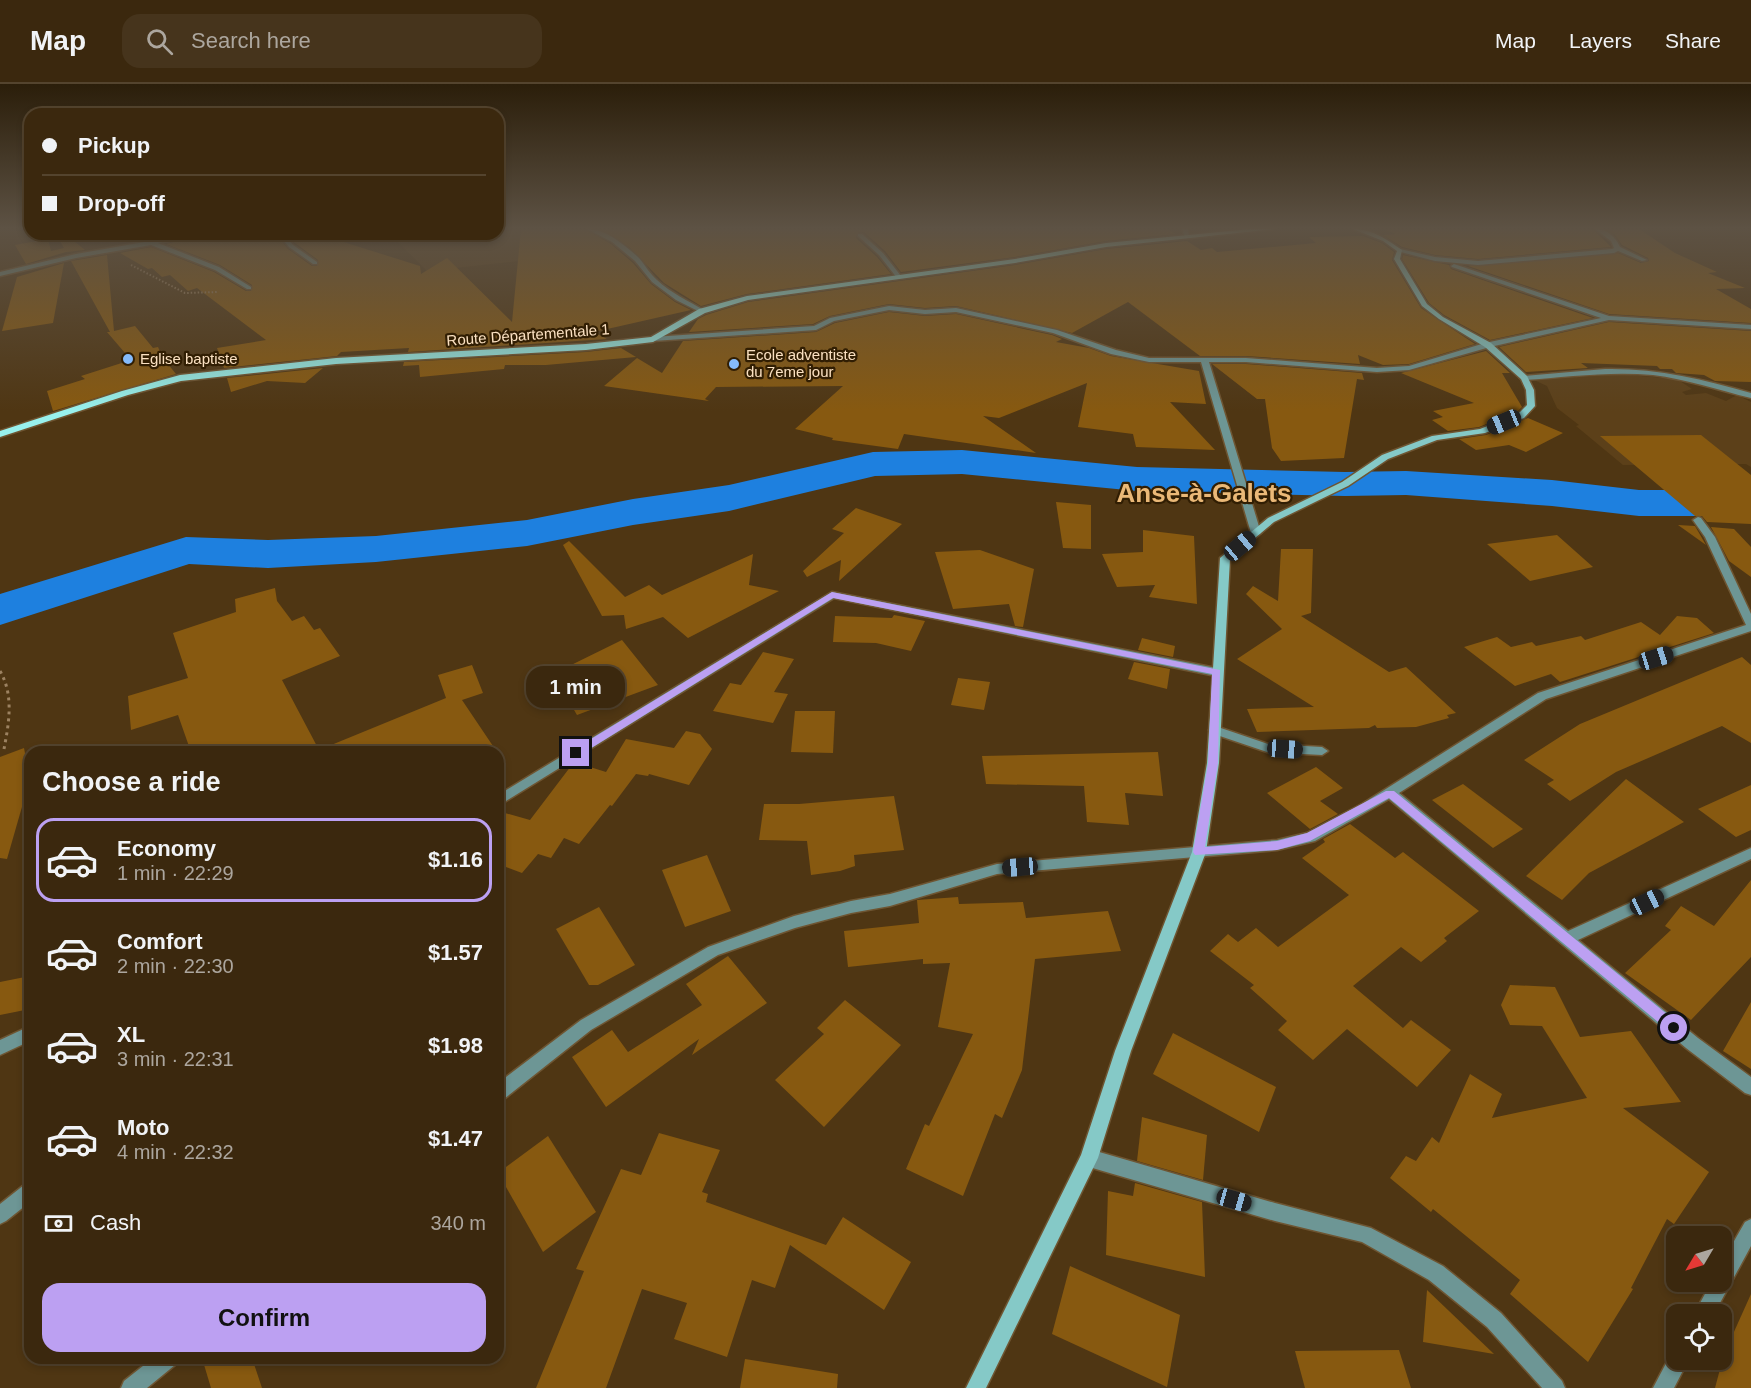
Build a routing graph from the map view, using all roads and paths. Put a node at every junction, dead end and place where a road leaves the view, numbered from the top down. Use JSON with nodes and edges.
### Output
{"nodes":[{"id":1,"x":179,"y":290,"type":"edge"},
{"id":2,"x":239,"y":290,"type":"edge"},
{"id":3,"x":666,"y":290,"type":"edge"},
{"id":4,"x":806,"y":290,"type":"edge"},
{"id":5,"x":1415,"y":290,"type":"edge"},
{"id":6,"x":1526,"y":290,"type":"edge"},
{"id":7,"x":702,"y":311,"type":"junction"},
{"id":8,"x":1609,"y":318,"type":"junction"},
{"id":9,"x":1751,"y":327,"type":"edge"},
{"id":10,"x":653,"y":339,"type":"junction"},
{"id":11,"x":1488,"y":345,"type":"junction"},
{"id":12,"x":1205,"y":362,"type":"junction"},
{"id":13,"x":1524,"y":378,"type":"junction"},
{"id":14,"x":1751,"y":396,"type":"edge"},
{"id":15,"x":0,"y":434,"type":"edge"},
{"id":16,"x":1698,"y":520,"type":"dead end"},
{"id":17,"x":1256,"y":533,"type":"junction"},
{"id":18,"x":1751,"y":626,"type":"edge"},
{"id":19,"x":0,"y":671,"type":"edge"},
{"id":20,"x":1216,"y":672,"type":"junction"},
{"id":21,"x":1215,"y":730,"type":"junction"},
{"id":22,"x":4,"y":749,"type":"dead end"},
{"id":23,"x":1322,"y":752,"type":"dead end"},
{"id":24,"x":1390,"y":793,"type":"junction"},
{"id":25,"x":504,"y":797,"type":"edge"},
{"id":26,"x":1199,"y":852,"type":"junction"},
{"id":27,"x":1751,"y":853,"type":"edge"},
{"id":28,"x":1566,"y":939,"type":"junction"},
{"id":29,"x":24,"y":1036,"type":"edge"},
{"id":30,"x":0,"y":1048,"type":"edge"},
{"id":31,"x":1751,"y":1087,"type":"edge"},
{"id":32,"x":504,"y":1088,"type":"edge"},
{"id":33,"x":1089,"y":1158,"type":"junction"},
{"id":34,"x":24,"y":1196,"type":"edge"},
{"id":35,"x":0,"y":1215,"type":"edge"},
{"id":36,"x":1751,"y":1228,"type":"edge"},
{"id":37,"x":1732,"y":1263,"type":"edge"},
{"id":38,"x":161,"y":1364,"type":"edge"},
{"id":39,"x":1673,"y":1370,"type":"edge"},
{"id":40,"x":131,"y":1388,"type":"edge"},
{"id":41,"x":976,"y":1388,"type":"edge"},
{"id":42,"x":1555,"y":1388,"type":"edge"},
{"id":43,"x":1663,"y":1388,"type":"edge"}],
"edges":[{"from":1,"to":2,"type":"path"},
{"from":3,"to":7,"type":"street"},
{"from":4,"to":7,"type":"main road","name":"Route Départementale 1"},
{"from":5,"to":11,"type":"street"},
{"from":6,"to":8,"type":"street"},
{"from":7,"to":10,"type":"main road","name":"Route Départementale 1"},
{"from":8,"to":9,"type":"street"},
{"from":8,"to":11,"type":"street"},
{"from":10,"to":12,"type":"street"},
{"from":10,"to":15,"type":"main road","name":"Route Départementale 1"},
{"from":11,"to":12,"type":"street"},
{"from":11,"to":13,"type":"street"},
{"from":12,"to":17,"type":"street"},
{"from":13,"to":14,"type":"street"},
{"from":13,"to":17,"type":"street"},
{"from":16,"to":18,"type":"street"},
{"from":17,"to":20,"type":"street"},
{"from":18,"to":24,"type":"street"},
{"from":19,"to":22,"type":"path"},
{"from":20,"to":21,"type":"street"},
{"from":20,"to":25,"type":"street"},
{"from":21,"to":23,"type":"street"},
{"from":21,"to":26,"type":"street"},
{"from":24,"to":26,"type":"street"},
{"from":24,"to":28,"type":"street"},
{"from":26,"to":32,"type":"street"},
{"from":26,"to":33,"type":"street"},
{"from":27,"to":28,"type":"street"},
{"from":28,"to":31,"type":"street"},
{"from":29,"to":30,"type":"street"},
{"from":33,"to":41,"type":"street"},
{"from":33,"to":42,"type":"street"},
{"from":34,"to":35,"type":"street"},
{"from":36,"to":37,"type":"street"},
{"from":38,"to":40,"type":"street"},
{"from":39,"to":43,"type":"street"}]}
